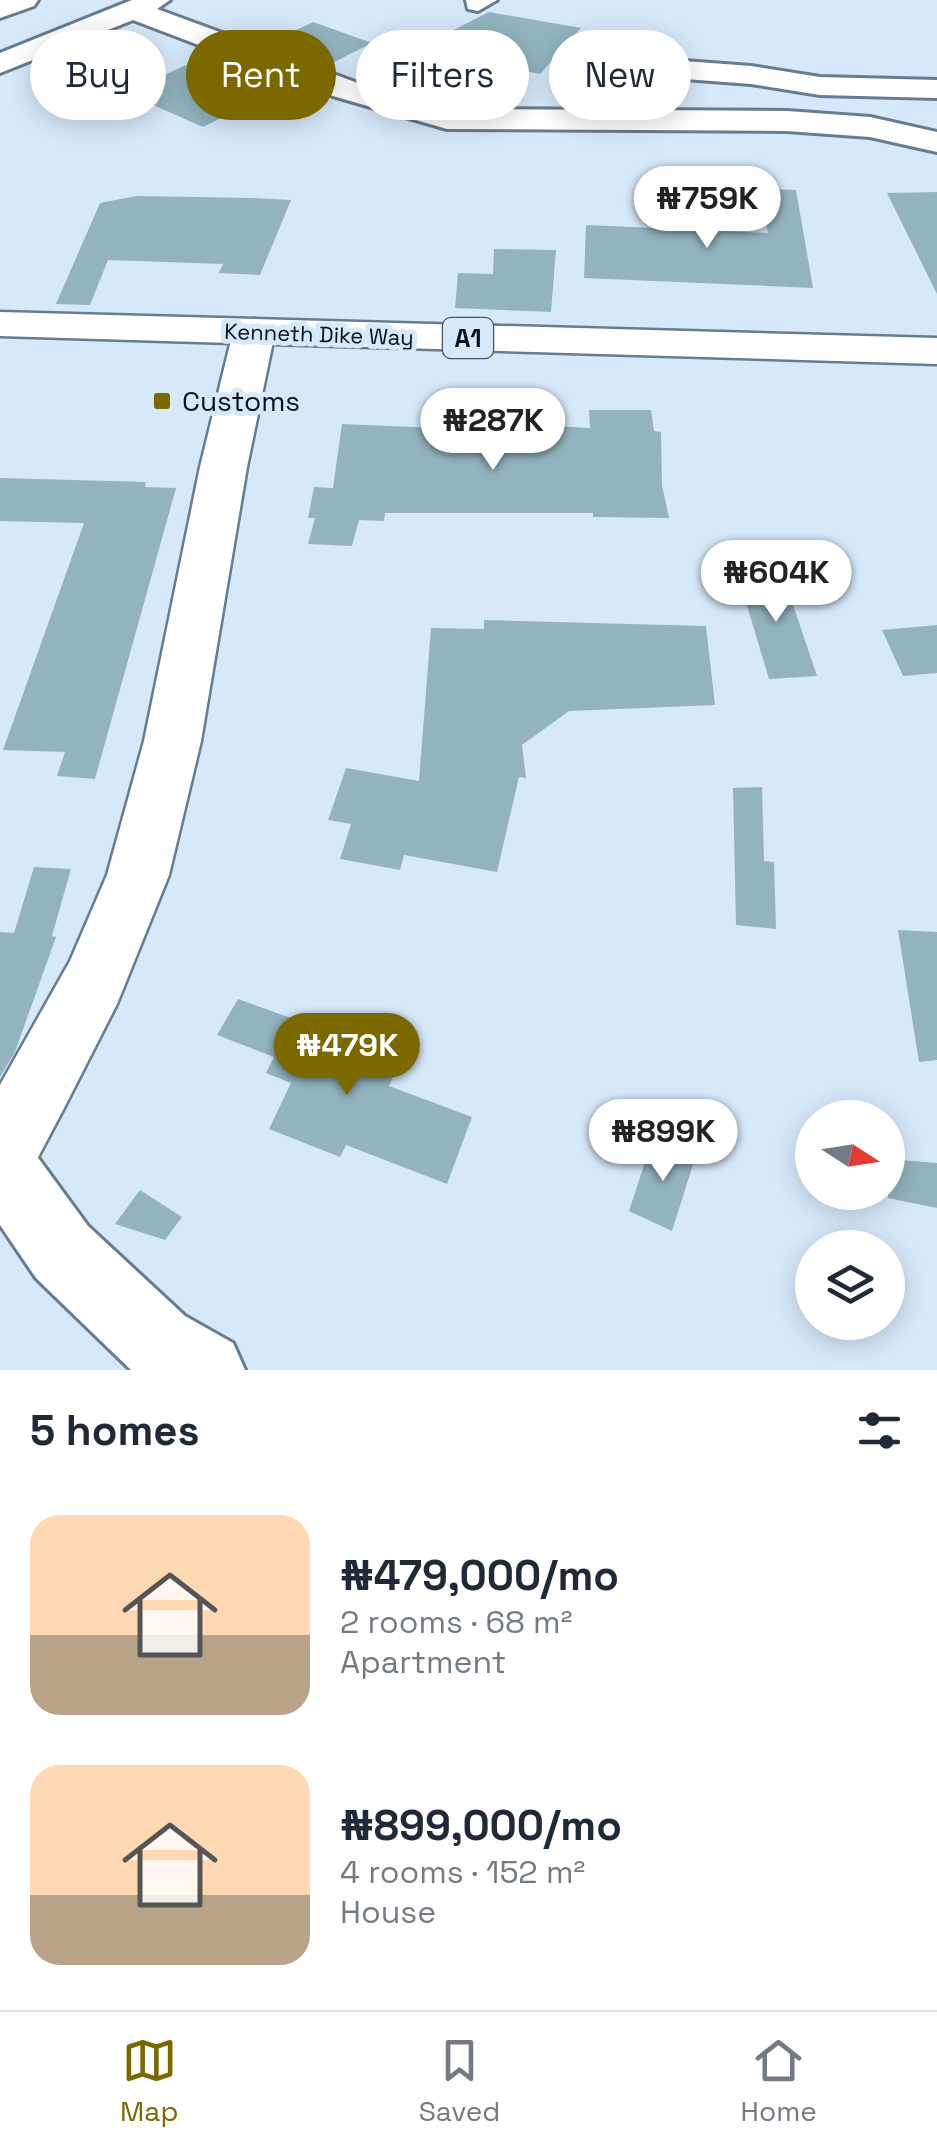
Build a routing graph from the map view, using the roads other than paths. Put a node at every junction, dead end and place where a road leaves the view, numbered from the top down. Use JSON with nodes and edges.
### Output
{"nodes":[{"id":1,"x":24,"y":0,"type":"edge"},
{"id":2,"x":145,"y":5,"type":"edge"},
{"id":3,"x":0,"y":10,"type":"edge"},
{"id":4,"x":0,"y":64,"type":"edge"},
{"id":5,"x":691,"y":71,"type":"edge"},
{"id":6,"x":937,"y":89,"type":"edge"},
{"id":7,"x":937,"y":142,"type":"edge"},
{"id":8,"x":0,"y":324,"type":"edge"},
{"id":9,"x":250,"y":346,"type":"junction"},
{"id":10,"x":0,"y":352,"type":"edge"},
{"id":11,"x":937,"y":352,"type":"edge"},
{"id":12,"x":737,"y":359,"type":"junction"},
{"id":13,"x":937,"y":378,"type":"edge"},
{"id":14,"x":0,"y":1154,"type":"edge"},
{"id":15,"x":0,"y":1165,"type":"edge"},
{"id":16,"x":206,"y":1370,"type":"edge"}],
"edges":[{"from":1,"to":3,"type":"street"},
{"from":2,"to":4,"type":"street"},
{"from":2,"to":7,"type":"street"},
{"from":5,"to":6,"type":"street"},
{"from":8,"to":9,"type":"main road","name":"Kenneth Dike Way","number":"A1"},
{"from":9,"to":10,"type":"main road","name":"Kenneth Dike Way","number":"A1"},
{"from":9,"to":12,"type":"main road","name":"Kenneth Dike Way","number":"A1"},
{"from":9,"to":14,"type":"main road"},
{"from":11,"to":12,"type":"main road","name":"Kenneth Dike Way","number":"A1"},
{"from":12,"to":13,"type":"main road","name":"Kenneth Dike Way","number":"A1"},
{"from":15,"to":16,"type":"street"}]}
